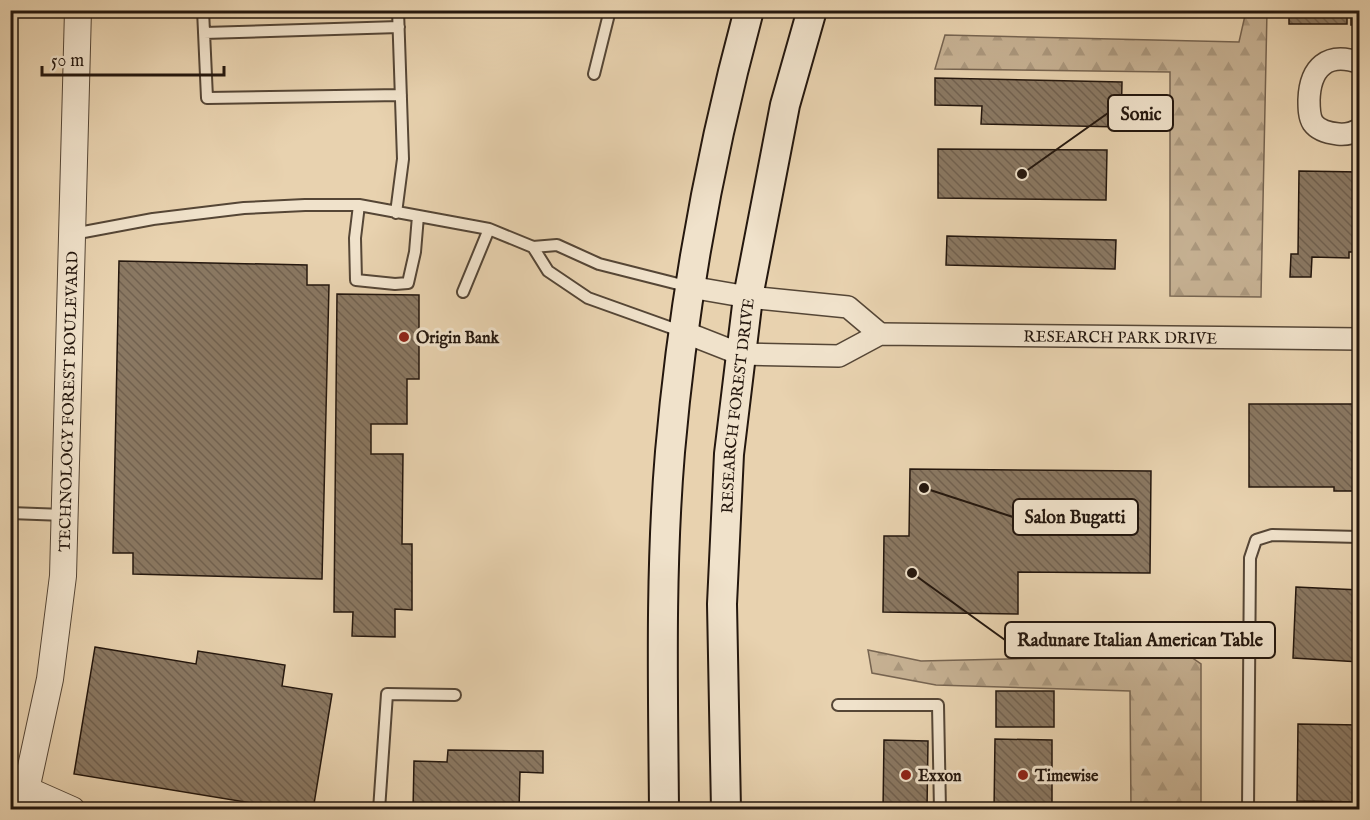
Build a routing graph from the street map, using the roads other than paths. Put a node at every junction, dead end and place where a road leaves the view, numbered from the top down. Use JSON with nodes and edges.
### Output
{"nodes":[{"id":1,"x":78,"y":10,"type":"edge"},
{"id":2,"x":203,"y":10,"type":"edge"},
{"id":3,"x":398,"y":10,"type":"edge"},
{"id":4,"x":610,"y":10,"type":"edge"},
{"id":5,"x":749,"y":10,"type":"edge"},
{"id":6,"x":812,"y":10,"type":"edge"},
{"id":7,"x":399,"y":27,"type":"junction"},
{"id":8,"x":204,"y":33,"type":"junction"},
{"id":9,"x":1359,"y":63,"type":"edge"},
{"id":10,"x":594,"y":74,"type":"dead end"},
{"id":11,"x":401,"y":95,"type":"junction"},
{"id":12,"x":1359,"y":129,"type":"edge"},
{"id":13,"x":359,"y":205,"type":"junction"},
{"id":14,"x":396,"y":213,"type":"junction"},
{"id":15,"x":418,"y":216,"type":"junction"},
{"id":16,"x":489,"y":229,"type":"junction"},
{"id":17,"x":72,"y":234,"type":"junction"},
{"id":18,"x":533,"y":247,"type":"junction"},
{"id":19,"x":690,"y":288,"type":"junction"},
{"id":20,"x":463,"y":292,"type":"dead end"},
{"id":21,"x":748,"y":297,"type":"junction"},
{"id":22,"x":684,"y":332,"type":"junction"},
{"id":23,"x":880,"y":334,"type":"junction"},
{"id":24,"x":1359,"y":339,"type":"edge"},
{"id":25,"x":740,"y":354,"type":"junction"},
{"id":26,"x":10,"y":513,"type":"edge"},
{"id":27,"x":64,"y":515,"type":"junction"},
{"id":28,"x":1359,"y":537,"type":"edge"},
{"id":29,"x":455,"y":695,"type":"dead end"},
{"id":30,"x":838,"y":705,"type":"dead end"},
{"id":31,"x":21,"y":798,"type":"edge"},
{"id":32,"x":72,"y":810,"type":"edge"},
{"id":33,"x":379,"y":810,"type":"edge"},
{"id":34,"x":664,"y":810,"type":"edge"},
{"id":35,"x":726,"y":810,"type":"edge"},
{"id":36,"x":940,"y":810,"type":"edge"},
{"id":37,"x":1248,"y":810,"type":"edge"}],
"edges":[{"from":1,"to":17,"type":"street","name":"TECHNOLOGY FOREST BOULEVARD"},
{"from":2,"to":8,"type":"lane"},
{"from":3,"to":7,"type":"lane"},
{"from":4,"to":10,"type":"lane"},
{"from":5,"to":19,"type":"main road"},
{"from":6,"to":21,"type":"main road","name":"RESEARCH FOREST DRIVE"},
{"from":7,"to":8,"type":"lane"},
{"from":7,"to":11,"type":"lane"},
{"from":8,"to":11,"type":"lane"},
{"from":9,"to":12,"type":"street"},
{"from":11,"to":14,"type":"lane"},
{"from":13,"to":14,"type":"lane"},
{"from":13,"to":15,"type":"lane"},
{"from":13,"to":17,"type":"lane"},
{"from":14,"to":15,"type":"lane"},
{"from":15,"to":16,"type":"lane"},
{"from":16,"to":18,"type":"lane"},
{"from":16,"to":20,"type":"lane"},
{"from":17,"to":27,"type":"street","name":"TECHNOLOGY FOREST BOULEVARD"},
{"from":18,"to":19,"type":"lane"},
{"from":18,"to":22,"type":"lane"},
{"from":19,"to":21,"type":"street"},
{"from":19,"to":22,"type":"main road"},
{"from":21,"to":23,"type":"street"},
{"from":21,"to":25,"type":"main road","name":"RESEARCH FOREST DRIVE"},
{"from":22,"to":25,"type":"street","name":"RESEARCH PARK DRIVE"},
{"from":22,"to":34,"type":"main road"},
{"from":23,"to":24,"type":"street","name":"RESEARCH PARK DRIVE"},
{"from":23,"to":25,"type":"street","name":"RESEARCH PARK DRIVE"},
{"from":25,"to":35,"type":"main road","name":"RESEARCH FOREST DRIVE"},
{"from":26,"to":27,"type":"lane"},
{"from":27,"to":31,"type":"street","name":"TECHNOLOGY FOREST BOULEVARD"},
{"from":28,"to":37,"type":"lane"},
{"from":29,"to":33,"type":"lane"},
{"from":30,"to":36,"type":"lane"},
{"from":31,"to":32,"type":"street"}]}
